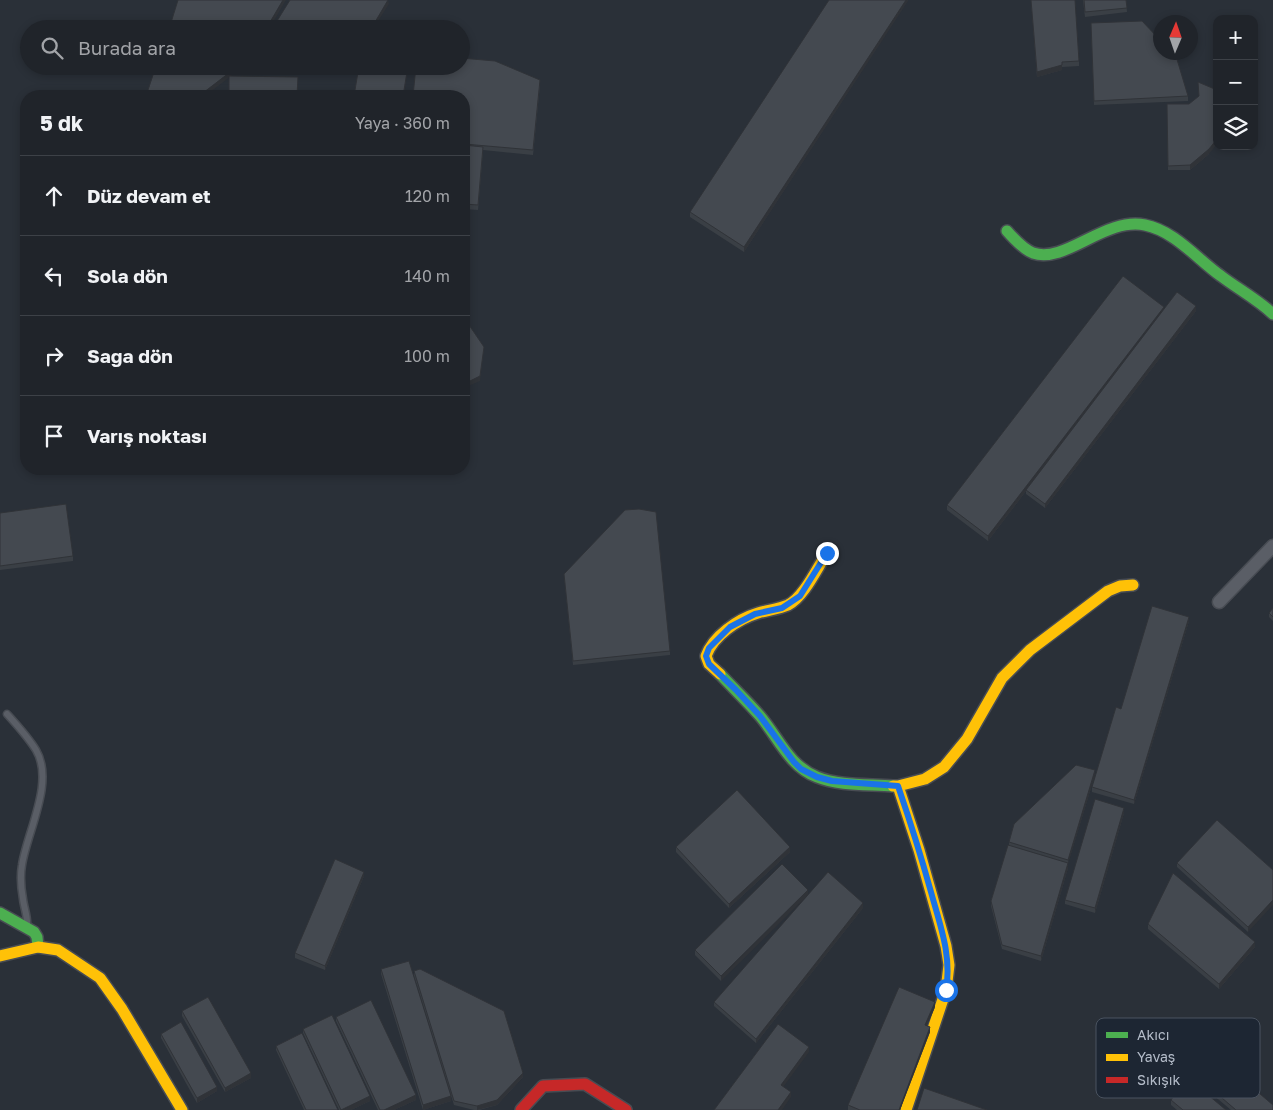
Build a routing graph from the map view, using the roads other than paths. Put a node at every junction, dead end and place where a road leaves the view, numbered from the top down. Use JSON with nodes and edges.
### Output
{"nodes":[{"id":1,"x":1006,"y":231,"type":"dead end"},
{"id":2,"x":1273,"y":314,"type":"edge"},
{"id":3,"x":1273,"y":546,"type":"edge"},
{"id":4,"x":827,"y":553,"type":"dead end"},
{"id":5,"x":1133,"y":585,"type":"dead end"},
{"id":6,"x":1219,"y":602,"type":"dead end"},
{"id":7,"x":7,"y":714,"type":"dead end"},
{"id":8,"x":898,"y":786,"type":"junction"},
{"id":9,"x":0,"y":913,"type":"edge"},
{"id":10,"x":27,"y":927,"type":"junction"},
{"id":11,"x":38,"y":947,"type":"junction"},
{"id":12,"x":0,"y":956,"type":"edge"},
{"id":13,"x":182,"y":1110,"type":"edge"},
{"id":14,"x":521,"y":1110,"type":"edge"},
{"id":15,"x":626,"y":1110,"type":"edge"},
{"id":16,"x":906,"y":1110,"type":"edge"}],
"edges":[{"from":1,"to":2,"type":"street"},
{"from":3,"to":6,"type":"street"},
{"from":4,"to":8,"type":"street"},
{"from":5,"to":8,"type":"street"},
{"from":7,"to":10,"type":"lane"},
{"from":8,"to":16,"type":"street"},
{"from":9,"to":10,"type":"street"},
{"from":10,"to":11,"type":"street"},
{"from":11,"to":12,"type":"street"},
{"from":11,"to":13,"type":"street"},
{"from":14,"to":15,"type":"street"}]}
